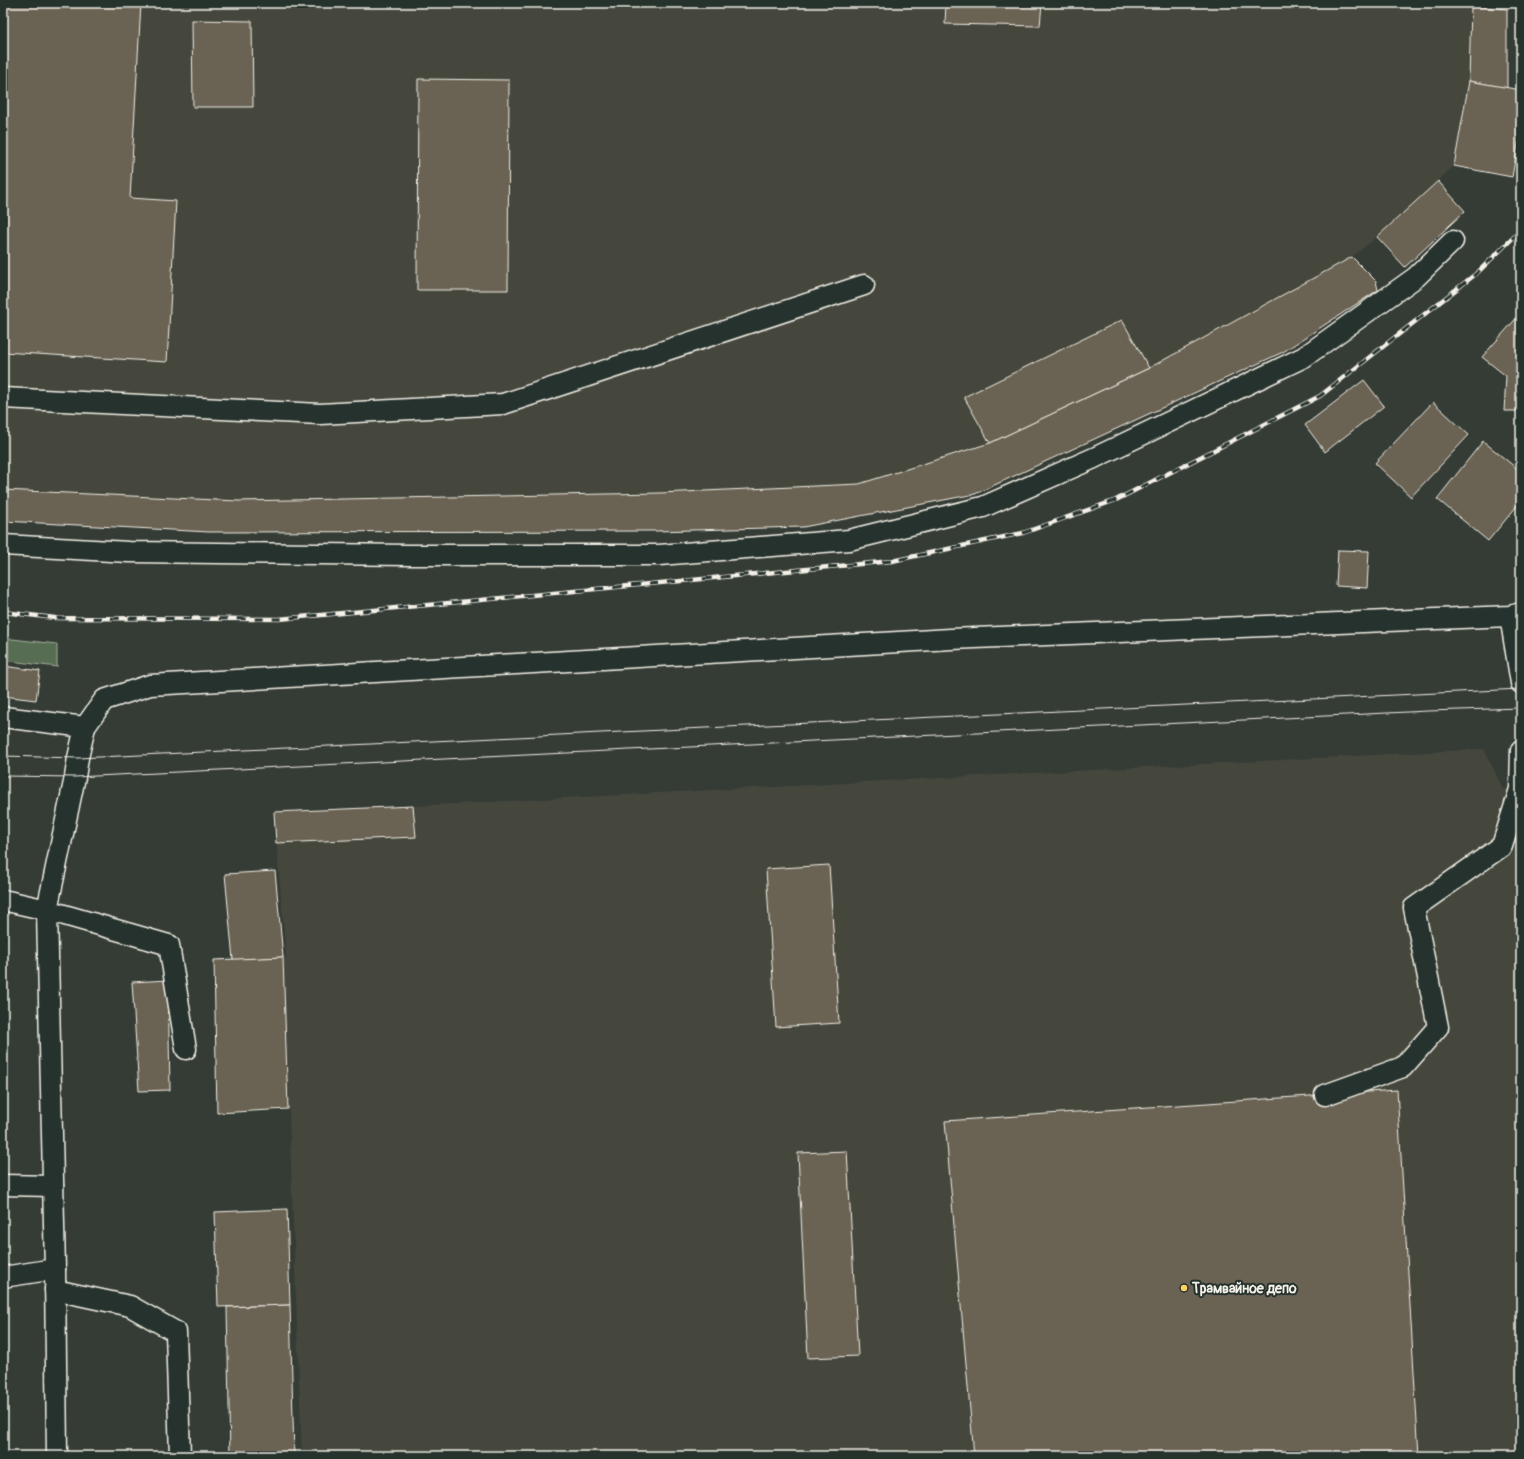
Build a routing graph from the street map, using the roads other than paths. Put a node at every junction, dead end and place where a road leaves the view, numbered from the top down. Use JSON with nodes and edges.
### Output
{"nodes":[{"id":1,"x":1453,"y":241,"type":"dead end"},
{"id":2,"x":864,"y":285,"type":"dead end"},
{"id":3,"x":3,"y":398,"type":"edge"},
{"id":4,"x":3,"y":545,"type":"edge"},
{"id":5,"x":1515,"y":614,"type":"edge"},
{"id":6,"x":1521,"y":683,"type":"edge"},
{"id":7,"x":3,"y":717,"type":"edge"},
{"id":8,"x":85,"y":727,"type":"junction"},
{"id":9,"x":1521,"y":750,"type":"edge"},
{"id":10,"x":3,"y":900,"type":"edge"},
{"id":11,"x":47,"y":910,"type":"junction"},
{"id":12,"x":186,"y":1049,"type":"dead end"},
{"id":13,"x":1325,"y":1095,"type":"dead end"},
{"id":14,"x":3,"y":1185,"type":"edge"},
{"id":15,"x":53,"y":1186,"type":"junction"},
{"id":16,"x":55,"y":1269,"type":"junction"},
{"id":17,"x":3,"y":1277,"type":"edge"},
{"id":18,"x":55,"y":1290,"type":"junction"},
{"id":19,"x":57,"y":1456,"type":"edge"},
{"id":20,"x":180,"y":1456,"type":"edge"}],
"edges":[{"from":1,"to":4,"type":"lane"},
{"from":2,"to":3,"type":"lane"},
{"from":5,"to":6,"type":"lane"},
{"from":5,"to":8,"type":"lane"},
{"from":7,"to":8,"type":"lane"},
{"from":8,"to":11,"type":"lane"},
{"from":9,"to":13,"type":"lane"},
{"from":10,"to":11,"type":"lane"},
{"from":11,"to":12,"type":"lane"},
{"from":11,"to":15,"type":"lane"},
{"from":14,"to":15,"type":"lane"},
{"from":15,"to":16,"type":"lane"},
{"from":16,"to":17,"type":"lane"},
{"from":16,"to":18,"type":"lane"},
{"from":18,"to":19,"type":"lane"},
{"from":18,"to":20,"type":"lane"}]}
